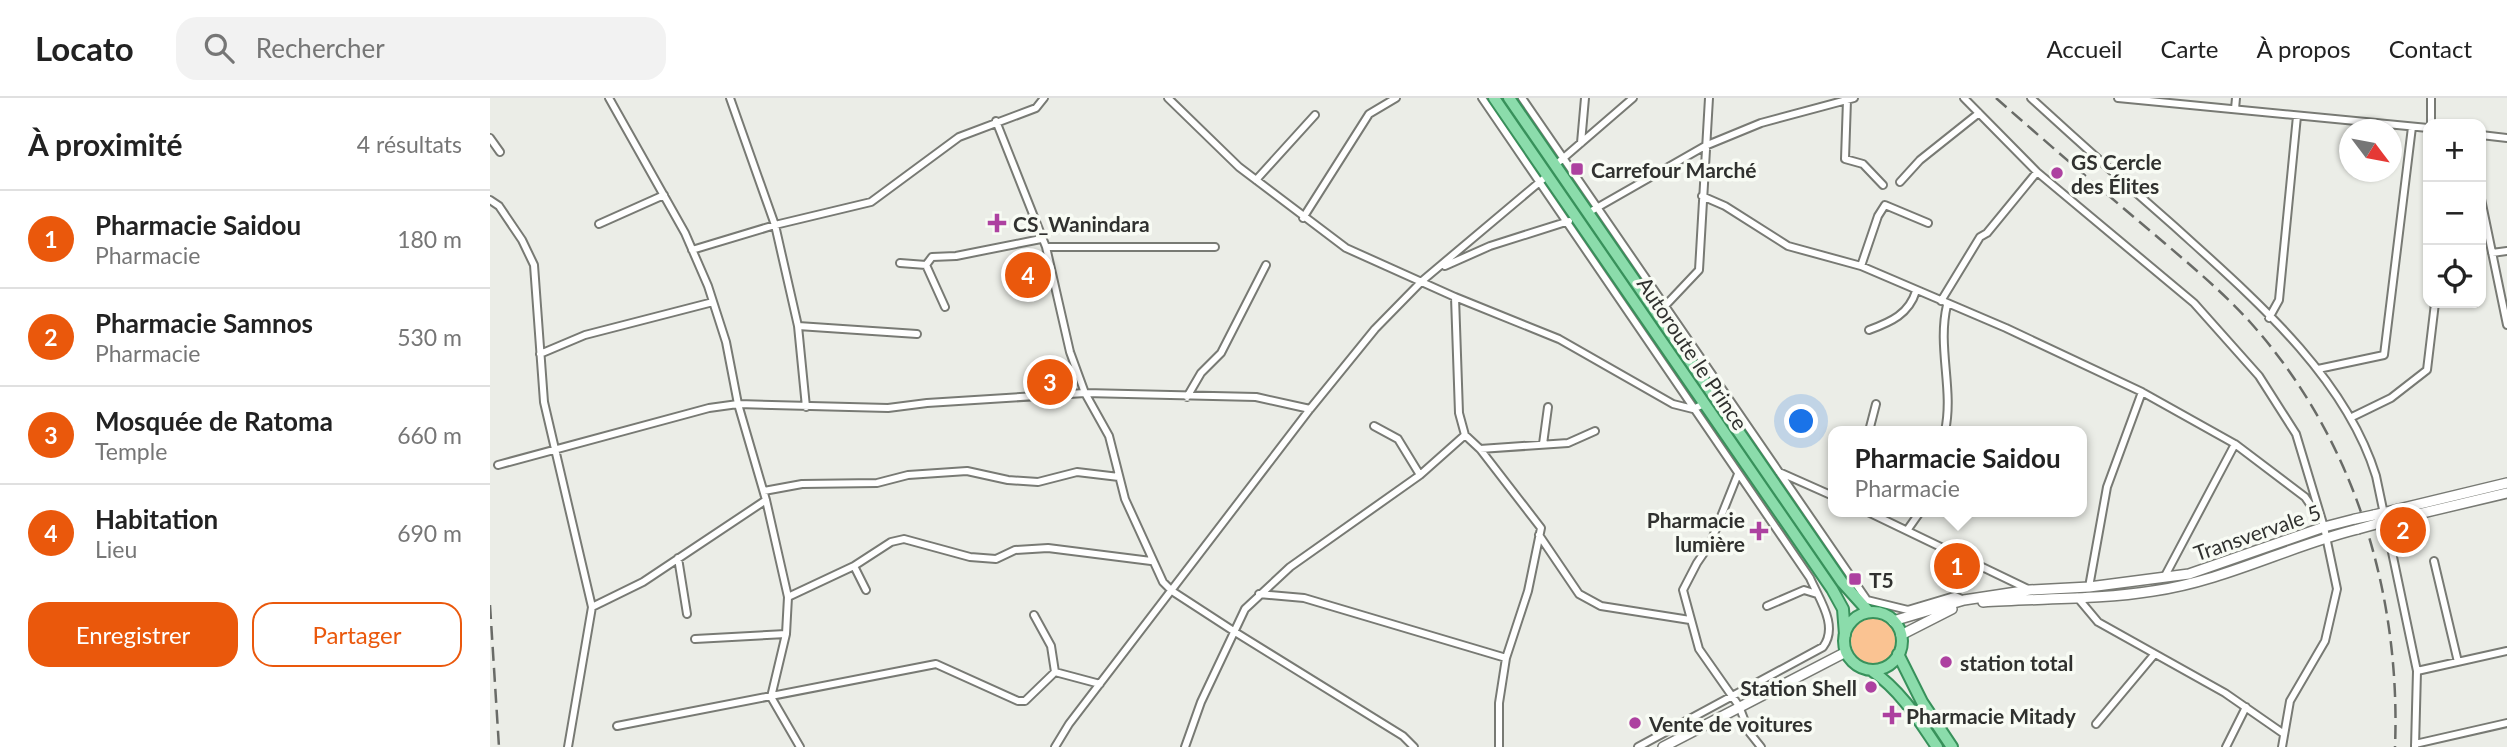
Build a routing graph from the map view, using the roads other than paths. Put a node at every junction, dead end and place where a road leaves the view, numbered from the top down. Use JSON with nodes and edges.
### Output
{"nodes":[{"id":1,"x":609,"y":98,"type":"edge"},
{"id":2,"x":730,"y":98,"type":"edge"},
{"id":3,"x":1044,"y":98,"type":"edge"},
{"id":4,"x":1168,"y":98,"type":"edge"},
{"id":5,"x":1396,"y":98,"type":"edge"},
{"id":6,"x":1482,"y":98,"type":"edge"},
{"id":7,"x":1494,"y":98,"type":"edge"},
{"id":8,"x":1509,"y":98,"type":"edge"},
{"id":9,"x":1522,"y":98,"type":"edge"},
{"id":10,"x":1585,"y":98,"type":"edge"},
{"id":11,"x":1633,"y":98,"type":"edge"},
{"id":12,"x":1709,"y":98,"type":"edge"},
{"id":13,"x":1964,"y":98,"type":"edge"},
{"id":14,"x":2031,"y":98,"type":"edge"},
{"id":15,"x":2118,"y":98,"type":"edge"},
{"id":16,"x":2236,"y":98,"type":"edge"},
{"id":17,"x":2431,"y":98,"type":"edge"},
{"id":18,"x":1851,"y":99,"type":"edge"},
{"id":19,"x":2235,"y":109,"type":"junction"},
{"id":20,"x":1979,"y":113,"type":"junction"},
{"id":21,"x":1314,"y":114,"type":"dead end"},
{"id":22,"x":2297,"y":116,"type":"junction"},
{"id":23,"x":2430,"y":119,"type":"edge"},
{"id":24,"x":996,"y":121,"type":"junction"},
{"id":25,"x":2423,"y":126,"type":"edge"},
{"id":26,"x":2412,"y":127,"type":"junction"},
{"id":27,"x":2486,"y":136,"type":"edge"},
{"id":28,"x":490,"y":138,"type":"edge"},
{"id":29,"x":2507,"y":138,"type":"edge"},
{"id":30,"x":1581,"y":143,"type":"junction"},
{"id":31,"x":1705,"y":146,"type":"junction"},
{"id":32,"x":500,"y":152,"type":"dead end"},
{"id":33,"x":1559,"y":161,"type":"junction"},
{"id":34,"x":2037,"y":172,"type":"junction"},
{"id":35,"x":1548,"y":175,"type":"junction"},
{"id":36,"x":1256,"y":180,"type":"junction"},
{"id":37,"x":1900,"y":181,"type":"dead end"},
{"id":38,"x":1538,"y":182,"type":"junction"},
{"id":39,"x":1883,"y":185,"type":"dead end"},
{"id":40,"x":664,"y":195,"type":"junction"},
{"id":41,"x":1702,"y":196,"type":"junction"},
{"id":42,"x":490,"y":200,"type":"edge"},
{"id":43,"x":1592,"y":210,"type":"junction"},
{"id":44,"x":1303,"y":218,"type":"junction"},
{"id":45,"x":1572,"y":219,"type":"junction"},
{"id":46,"x":599,"y":223,"type":"dead end"},
{"id":47,"x":1928,"y":223,"type":"dead end"},
{"id":48,"x":2486,"y":224,"type":"edge"},
{"id":49,"x":775,"y":225,"type":"junction"},
{"id":50,"x":1041,"y":239,"type":"junction"},
{"id":51,"x":1046,"y":247,"type":"junction"},
{"id":52,"x":1215,"y":247,"type":"dead end"},
{"id":53,"x":692,"y":250,"type":"junction"},
{"id":54,"x":2507,"y":251,"type":"edge"},
{"id":55,"x":2492,"y":253,"type":"junction"},
{"id":56,"x":900,"y":263,"type":"dead end"},
{"id":57,"x":926,"y":265,"type":"junction"},
{"id":58,"x":1266,"y":265,"type":"dead end"},
{"id":59,"x":1861,"y":266,"type":"junction"},
{"id":60,"x":1438,"y":269,"type":"junction"},
{"id":61,"x":1422,"y":281,"type":"junction"},
{"id":62,"x":1916,"y":290,"type":"junction"},
{"id":63,"x":1455,"y":297,"type":"junction"},
{"id":64,"x":713,"y":302,"type":"junction"},
{"id":65,"x":1944,"y":303,"type":"junction"},
{"id":66,"x":945,"y":307,"type":"dead end"},
{"id":67,"x":1664,"y":307,"type":"junction"},
{"id":68,"x":2434,"y":308,"type":"edge"},
{"id":69,"x":2269,"y":318,"type":"junction"},
{"id":70,"x":2507,"y":325,"type":"edge"},
{"id":71,"x":798,"y":326,"type":"junction"},
{"id":72,"x":1869,"y":330,"type":"dead end"},
{"id":73,"x":917,"y":334,"type":"dead end"},
{"id":74,"x":540,"y":354,"type":"junction"},
{"id":75,"x":2318,"y":369,"type":"junction"},
{"id":76,"x":2142,"y":392,"type":"junction"},
{"id":77,"x":1085,"y":393,"type":"junction"},
{"id":78,"x":1187,"y":397,"type":"junction"},
{"id":79,"x":738,"y":404,"type":"junction"},
{"id":80,"x":1704,"y":404,"type":"junction"},
{"id":81,"x":1876,"y":404,"type":"dead end"},
{"id":82,"x":806,"y":407,"type":"junction"},
{"id":83,"x":1548,"y":407,"type":"dead end"},
{"id":84,"x":1310,"y":409,"type":"junction"},
{"id":85,"x":1693,"y":410,"type":"junction"},
{"id":86,"x":2352,"y":417,"type":"junction"},
{"id":87,"x":1374,"y":426,"type":"dead end"},
{"id":88,"x":1870,"y":426,"type":"edge"},
{"id":89,"x":1946,"y":426,"type":"edge"},
{"id":90,"x":1595,"y":430,"type":"dead end"},
{"id":91,"x":1465,"y":435,"type":"junction"},
{"id":92,"x":1543,"y":444,"type":"junction"},
{"id":93,"x":2235,"y":444,"type":"junction"},
{"id":94,"x":1480,"y":449,"type":"junction"},
{"id":95,"x":558,"y":451,"type":"junction"},
{"id":96,"x":498,"y":465,"type":"dead end"},
{"id":97,"x":1777,"y":471,"type":"junction"},
{"id":98,"x":1738,"y":474,"type":"junction"},
{"id":99,"x":1420,"y":475,"type":"junction"},
{"id":100,"x":1119,"y":477,"type":"junction"},
{"id":101,"x":2507,"y":483,"type":"edge"},
{"id":102,"x":764,"y":491,"type":"junction"},
{"id":103,"x":2507,"y":493,"type":"edge"},
{"id":104,"x":1828,"y":494,"type":"edge"},
{"id":105,"x":766,"y":500,"type":"junction"},
{"id":106,"x":1772,"y":513,"type":"junction"},
{"id":107,"x":1880,"y":517,"type":"edge"},
{"id":108,"x":1916,"y":517,"type":"edge"},
{"id":109,"x":2385,"y":517,"type":"junction"},
{"id":110,"x":1908,"y":529,"type":"junction"},
{"id":111,"x":2325,"y":532,"type":"junction"},
{"id":112,"x":1539,"y":535,"type":"junction"},
{"id":113,"x":678,"y":558,"type":"junction"},
{"id":114,"x":1151,"y":561,"type":"junction"},
{"id":115,"x":2434,"y":561,"type":"dead end"},
{"id":116,"x":1834,"y":562,"type":"junction"},
{"id":117,"x":854,"y":566,"type":"junction"},
{"id":118,"x":2166,"y":575,"type":"junction"},
{"id":119,"x":2089,"y":587,"type":"junction"},
{"id":120,"x":866,"y":590,"type":"dead end"},
{"id":121,"x":2029,"y":590,"type":"junction"},
{"id":122,"x":1172,"y":591,"type":"junction"},
{"id":123,"x":1259,"y":594,"type":"junction"},
{"id":124,"x":1817,"y":594,"type":"junction"},
{"id":125,"x":2077,"y":596,"type":"junction"},
{"id":126,"x":788,"y":597,"type":"junction"},
{"id":127,"x":1964,"y":600,"type":"junction"},
{"id":128,"x":1767,"y":606,"type":"dead end"},
{"id":129,"x":592,"y":607,"type":"junction"},
{"id":130,"x":1869,"y":612,"type":"junction"},
{"id":131,"x":687,"y":614,"type":"dead end"},
{"id":132,"x":1034,"y":615,"type":"dead end"},
{"id":133,"x":1689,"y":620,"type":"junction"},
{"id":134,"x":1893,"y":621,"type":"junction"},
{"id":135,"x":1235,"y":632,"type":"junction"},
{"id":136,"x":786,"y":634,"type":"junction"},
{"id":137,"x":1844,"y":635,"type":"junction"},
{"id":138,"x":1901,"y":635,"type":"junction"},
{"id":139,"x":695,"y":639,"type":"dead end"},
{"id":140,"x":2507,"y":651,"type":"edge"},
{"id":141,"x":1846,"y":652,"type":"junction"},
{"id":142,"x":1898,"y":654,"type":"junction"},
{"id":143,"x":2153,"y":656,"type":"junction"},
{"id":144,"x":1506,"y":658,"type":"junction"},
{"id":145,"x":2458,"y":662,"type":"junction"},
{"id":146,"x":1871,"y":670,"type":"junction"},
{"id":147,"x":2417,"y":671,"type":"junction"},
{"id":148,"x":1055,"y":672,"type":"junction"},
{"id":149,"x":1100,"y":684,"type":"junction"},
{"id":150,"x":771,"y":697,"type":"junction"},
{"id":151,"x":1736,"y":702,"type":"junction"},
{"id":152,"x":2246,"y":706,"type":"junction"},
{"id":153,"x":2507,"y":723,"type":"edge"},
{"id":154,"x":2096,"y":724,"type":"dead end"},
{"id":155,"x":617,"y":726,"type":"dead end"},
{"id":156,"x":2284,"y":734,"type":"junction"},
{"id":157,"x":1187,"y":746,"type":"edge"},
{"id":158,"x":2415,"y":746,"type":"edge"},
{"id":159,"x":568,"y":747,"type":"edge"},
{"id":160,"x":800,"y":747,"type":"edge"},
{"id":161,"x":1055,"y":747,"type":"edge"},
{"id":162,"x":1414,"y":747,"type":"edge"},
{"id":163,"x":1499,"y":747,"type":"edge"},
{"id":164,"x":1638,"y":747,"type":"edge"},
{"id":165,"x":1663,"y":747,"type":"edge"},
{"id":166,"x":1762,"y":747,"type":"edge"},
{"id":167,"x":1937,"y":747,"type":"edge"},
{"id":168,"x":1952,"y":747,"type":"edge"},
{"id":169,"x":2226,"y":747,"type":"edge"},
{"id":170,"x":2281,"y":747,"type":"edge"}],
"edges":[{"from":1,"to":40,"type":"street"},
{"from":2,"to":49,"type":"street"},
{"from":3,"to":24,"type":"street"},
{"from":4,"to":36,"type":"street"},
{"from":5,"to":44,"type":"street"},
{"from":6,"to":38,"type":"street"},
{"from":7,"to":35,"type":"main road","name":"Autoroute le Prince"},
{"from":8,"to":33,"type":"main road","name":"Autoroute le Prince"},
{"from":9,"to":33,"type":"street"},
{"from":10,"to":30,"type":"street"},
{"from":11,"to":30,"type":"street"},
{"from":12,"to":31,"type":"street"},
{"from":13,"to":20,"type":"street"},
{"from":14,"to":69,"type":"street"},
{"from":15,"to":19,"type":"street"},
{"from":16,"to":19,"type":"street"},
{"from":17,"to":23,"type":"street"},
{"from":18,"to":31,"type":"street"},
{"from":18,"to":39,"type":"street"},
{"from":19,"to":22,"type":"street"},
{"from":20,"to":34,"type":"street"},
{"from":20,"to":37,"type":"street"},
{"from":21,"to":36,"type":"street"},
{"from":22,"to":26,"type":"street"},
{"from":22,"to":69,"type":"street"},
{"from":24,"to":49,"type":"street"},
{"from":24,"to":50,"type":"street"},
{"from":25,"to":26,"type":"street"},
{"from":26,"to":75,"type":"street"},
{"from":27,"to":29,"type":"street"},
{"from":28,"to":32,"type":"street"},
{"from":30,"to":33,"type":"street"},
{"from":31,"to":41,"type":"street"},
{"from":31,"to":43,"type":"street"},
{"from":33,"to":43,"type":"main road","name":"Autoroute le Prince"},
{"from":34,"to":65,"type":"street"},
{"from":34,"to":111,"type":"street"},
{"from":35,"to":38,"type":"street"},
{"from":35,"to":45,"type":"main road","name":"Autoroute le Prince"},
{"from":36,"to":44,"type":"street"},
{"from":38,"to":45,"type":"street"},
{"from":38,"to":60,"type":"street"},
{"from":40,"to":46,"type":"street"},
{"from":40,"to":53,"type":"street"},
{"from":41,"to":59,"type":"street"},
{"from":41,"to":67,"type":"street"},
{"from":42,"to":74,"type":"street"},
{"from":43,"to":67,"type":"street"},
{"from":43,"to":116,"type":"main road","name":"Autoroute le Prince"},
{"from":44,"to":61,"type":"street"},
{"from":45,"to":60,"type":"street"},
{"from":45,"to":80,"type":"main road","name":"Autoroute le Prince"},
{"from":45,"to":85,"type":"street"},
{"from":47,"to":59,"type":"street"},
{"from":48,"to":55,"type":"street"},
{"from":49,"to":53,"type":"street"},
{"from":49,"to":71,"type":"street"},
{"from":50,"to":51,"type":"street"},
{"from":50,"to":57,"type":"street"},
{"from":51,"to":52,"type":"street"},
{"from":51,"to":77,"type":"street"},
{"from":53,"to":64,"type":"street"},
{"from":54,"to":55,"type":"street"},
{"from":55,"to":70,"type":"street"},
{"from":56,"to":57,"type":"street"},
{"from":57,"to":66,"type":"street"},
{"from":58,"to":78,"type":"street"},
{"from":59,"to":62,"type":"street"},
{"from":60,"to":61,"type":"street"},
{"from":61,"to":63,"type":"street"},
{"from":61,"to":84,"type":"street"},
{"from":62,"to":65,"type":"street"},
{"from":62,"to":72,"type":"street"},
{"from":63,"to":85,"type":"street"},
{"from":63,"to":91,"type":"street"},
{"from":64,"to":74,"type":"street"},
{"from":64,"to":79,"type":"street"},
{"from":65,"to":76,"type":"street"},
{"from":65,"to":89,"type":"street"},
{"from":67,"to":97,"type":"street"},
{"from":68,"to":86,"type":"street"},
{"from":69,"to":75,"type":"street"},
{"from":71,"to":73,"type":"street"},
{"from":71,"to":82,"type":"street"},
{"from":74,"to":95,"type":"street"},
{"from":75,"to":86,"type":"street"},
{"from":76,"to":93,"type":"street"},
{"from":76,"to":119,"type":"street"},
{"from":77,"to":78,"type":"street"},
{"from":77,"to":82,"type":"street"},
{"from":77,"to":100,"type":"street"},
{"from":78,"to":84,"type":"street"},
{"from":79,"to":82,"type":"street"},
{"from":79,"to":95,"type":"street"},
{"from":79,"to":102,"type":"street"},
{"from":80,"to":85,"type":"street"},
{"from":80,"to":106,"type":"main road","name":"Autoroute le Prince"},
{"from":81,"to":88,"type":"street"},
{"from":83,"to":92,"type":"street"},
{"from":84,"to":122,"type":"street"},
{"from":85,"to":98,"type":"street"},
{"from":86,"to":109,"type":"street"},
{"from":87,"to":99,"type":"street"},
{"from":90,"to":92,"type":"street"},
{"from":91,"to":94,"type":"street"},
{"from":91,"to":99,"type":"street"},
{"from":92,"to":94,"type":"street"},
{"from":93,"to":111,"type":"street"},
{"from":93,"to":118,"type":"street"},
{"from":94,"to":112,"type":"street"},
{"from":95,"to":96,"type":"street"},
{"from":95,"to":129,"type":"street"},
{"from":97,"to":104,"type":"street"},
{"from":97,"to":116,"type":"street"},
{"from":98,"to":106,"type":"street"},
{"from":98,"to":133,"type":"street"},
{"from":99,"to":123,"type":"street"},
{"from":100,"to":102,"type":"street"},
{"from":100,"to":114,"type":"street"},
{"from":101,"to":109,"type":"main road","name":"Transvervale 5"},
{"from":102,"to":105,"type":"street"},
{"from":103,"to":109,"type":"main road","name":"Transvervale 5"},
{"from":105,"to":113,"type":"street"},
{"from":105,"to":126,"type":"street"},
{"from":106,"to":124,"type":"street"},
{"from":106,"to":137,"type":"main road","name":"Autoroute le Prince"},
{"from":107,"to":110,"type":"street"},
{"from":108,"to":110,"type":"street"},
{"from":109,"to":111,"type":"main road","name":"Transvervale 5","bridge":true},
{"from":109,"to":147,"type":"street"},
{"from":110,"to":121,"type":"street"},
{"from":111,"to":118,"type":"main road","name":"Transvervale 5"},
{"from":111,"to":125,"type":"main road","name":"Transvervale 5"},
{"from":111,"to":156,"type":"street"},
{"from":112,"to":133,"type":"street"},
{"from":112,"to":144,"type":"street"},
{"from":113,"to":129,"type":"street"},
{"from":113,"to":131,"type":"street"},
{"from":114,"to":117,"type":"street"},
{"from":114,"to":122,"type":"street"},
{"from":115,"to":145,"type":"street"},
{"from":116,"to":127,"type":"street"},
{"from":116,"to":130,"type":"main road","name":"Autoroute le Prince"},
{"from":117,"to":120,"type":"street"},
{"from":117,"to":126,"type":"street"},
{"from":118,"to":119,"type":"main road","name":"Transvervale 5"},
{"from":119,"to":121,"type":"main road","name":"Transvervale 5"},
{"from":121,"to":127,"type":"main road","name":"Transvervale 5"},
{"from":122,"to":135,"type":"street"},
{"from":122,"to":149,"type":"street"},
{"from":123,"to":135,"type":"street"},
{"from":123,"to":144,"type":"street"},
{"from":124,"to":128,"type":"street"},
{"from":124,"to":151,"type":"street"},
{"from":125,"to":138,"type":"main road","name":"Transvervale 5"},
{"from":125,"to":143,"type":"street"},
{"from":126,"to":136,"type":"street"},
{"from":127,"to":134,"type":"main road","name":"Transvervale 5"},
{"from":129,"to":159,"type":"street"},
{"from":130,"to":134,"type":"main road"},
{"from":130,"to":137,"type":"main road"},
{"from":132,"to":148,"type":"street"},
{"from":133,"to":151,"type":"street"},
{"from":134,"to":138,"type":"main road"},
{"from":135,"to":157,"type":"street"},
{"from":135,"to":162,"type":"street"},
{"from":136,"to":139,"type":"street"},
{"from":136,"to":150,"type":"street"},
{"from":137,"to":141,"type":"main road"},
{"from":138,"to":142,"type":"main road"},
{"from":140,"to":145,"type":"street"},
{"from":141,"to":146,"type":"main road"},
{"from":141,"to":151,"type":"main road"},
{"from":142,"to":146,"type":"main road"},
{"from":142,"to":168,"type":"main road"},
{"from":143,"to":152,"type":"street"},
{"from":143,"to":154,"type":"street"},
{"from":144,"to":163,"type":"street"},
{"from":145,"to":147,"type":"street"},
{"from":146,"to":167,"type":"main road"},
{"from":147,"to":158,"type":"street"},
{"from":148,"to":149,"type":"street"},
{"from":148,"to":150,"type":"street"},
{"from":149,"to":161,"type":"street"},
{"from":150,"to":155,"type":"street"},
{"from":150,"to":160,"type":"street"},
{"from":151,"to":164,"type":"street"},
{"from":151,"to":165,"type":"main road"},
{"from":151,"to":166,"type":"street"},
{"from":152,"to":156,"type":"street"},
{"from":152,"to":169,"type":"street"},
{"from":153,"to":158,"type":"street"},
{"from":156,"to":170,"type":"street"}]}
